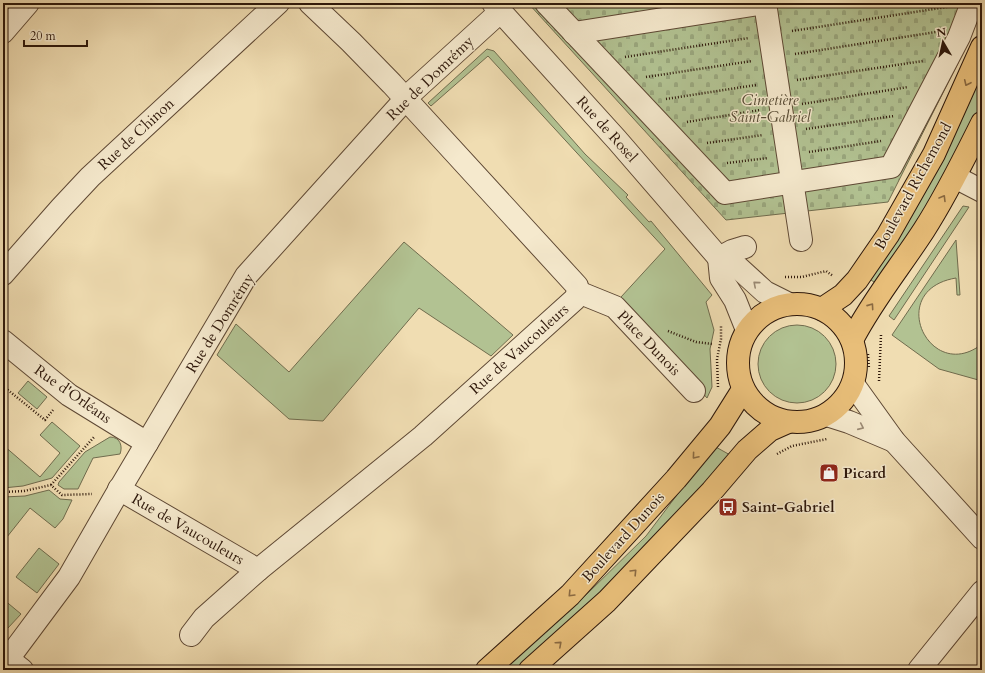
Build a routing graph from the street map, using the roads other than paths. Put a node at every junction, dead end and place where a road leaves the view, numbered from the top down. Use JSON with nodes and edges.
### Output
{"nodes":[{"id":1,"x":28,"y":3,"type":"edge"},
{"id":2,"x":278,"y":3,"type":"edge"},
{"id":3,"x":310,"y":3,"type":"edge"},
{"id":4,"x":546,"y":3,"type":"edge"},
{"id":5,"x":765,"y":3,"type":"edge"},
{"id":6,"x":972,"y":3,"type":"edge"},
{"id":7,"x":497,"y":7,"type":"edge"},
{"id":8,"x":3,"y":32,"type":"edge"},
{"id":9,"x":574,"y":33,"type":"junction"},
{"id":10,"x":982,"y":47,"type":"edge"},
{"id":11,"x":405,"y":99,"type":"junction"},
{"id":12,"x":982,"y":123,"type":"edge"},
{"id":13,"x":955,"y":177,"type":"junction"},
{"id":14,"x":793,"y":182,"type":"junction"},
{"id":15,"x":982,"y":191,"type":"edge"},
{"id":16,"x":801,"y":240,"type":"dead end"},
{"id":17,"x":745,"y":247,"type":"dead end"},
{"id":18,"x":720,"y":258,"type":"junction"},
{"id":19,"x":3,"y":274,"type":"edge"},
{"id":20,"x":578,"y":292,"type":"junction"},
{"id":21,"x":789,"y":304,"type":"junction"},
{"id":22,"x":822,"y":309,"type":"junction"},
{"id":23,"x":747,"y":330,"type":"junction"},
{"id":24,"x":3,"y":341,"type":"edge"},
{"id":25,"x":860,"y":344,"type":"junction"},
{"id":26,"x":861,"y":378,"type":"junction"},
{"id":27,"x":694,"y":391,"type":"dead end"},
{"id":28,"x":742,"y":391,"type":"junction"},
{"id":29,"x":827,"y":415,"type":"junction"},
{"id":30,"x":788,"y":422,"type":"junction"},
{"id":31,"x":894,"y":441,"type":"junction"},
{"id":32,"x":147,"y":443,"type":"junction"},
{"id":33,"x":119,"y":489,"type":"junction"},
{"id":34,"x":982,"y":538,"type":"edge"},
{"id":35,"x":258,"y":570,"type":"junction"},
{"id":36,"x":982,"y":592,"type":"edge"},
{"id":37,"x":191,"y":635,"type":"dead end"},
{"id":38,"x":11,"y":661,"type":"edge"},
{"id":39,"x":487,"y":670,"type":"edge"},
{"id":40,"x":530,"y":670,"type":"edge"},
{"id":41,"x":919,"y":670,"type":"edge"}],
"edges":[{"from":1,"to":8,"type":"street"},
{"from":2,"to":19,"type":"street","name":"Rue de Chinon"},
{"from":3,"to":11,"type":"street"},
{"from":4,"to":9,"type":"street"},
{"from":5,"to":9,"type":"street"},
{"from":5,"to":14,"type":"street"},
{"from":6,"to":14,"type":"street"},
{"from":7,"to":11,"type":"street","name":"Rue de Domrémy"},
{"from":7,"to":18,"type":"street","name":"Rue de Rosel"},
{"from":9,"to":14,"type":"street"},
{"from":10,"to":22,"type":"main road","name":"Boulevard Richemond","one_way":true},
{"from":11,"to":20,"type":"street","name":"Rue de Vaucouleurs"},
{"from":11,"to":32,"type":"street","name":"Rue de Domrémy"},
{"from":12,"to":13,"type":"main road","name":"Boulevard Richemond"},
{"from":13,"to":15,"type":"street"},
{"from":25,"to":13,"type":"main road","name":"Boulevard Richemond","one_way":true},
{"from":14,"to":16,"type":"street"},
{"from":17,"to":18,"type":"street"},
{"from":21,"to":18,"type":"street","name":"Rue de Rosel","one_way":true},
{"from":18,"to":23,"type":"street"},
{"from":20,"to":27,"type":"street","name":"Place Dunois"},
{"from":20,"to":35,"type":"street","name":"Rue de Vaucouleurs"},
{"from":21,"to":22,"type":"main road"},
{"from":21,"to":23,"type":"main road"},
{"from":22,"to":25,"type":"main road"},
{"from":23,"to":28,"type":"main road"},
{"from":24,"to":32,"type":"street","name":"Rue d'Orléans"},
{"from":25,"to":26,"type":"main road"},
{"from":26,"to":29,"type":"main road"},
{"from":26,"to":31,"type":"street"},
{"from":28,"to":30,"type":"main road"},
{"from":28,"to":39,"type":"main road","name":"Boulevard Dunois","one_way":true},
{"from":29,"to":30,"type":"main road"},
{"from":29,"to":31,"type":"street","one_way":true},
{"from":40,"to":30,"type":"main road","name":"Boulevard Dunois","one_way":true},
{"from":31,"to":34,"type":"street"},
{"from":32,"to":33,"type":"street","name":"Rue de Domrémy"},
{"from":33,"to":35,"type":"street","name":"Rue de Vaucouleurs"},
{"from":33,"to":38,"type":"street","name":"Rue de Domrémy"},
{"from":35,"to":37,"type":"street","name":"Rue de Vaucouleurs"},
{"from":36,"to":41,"type":"street"}]}
